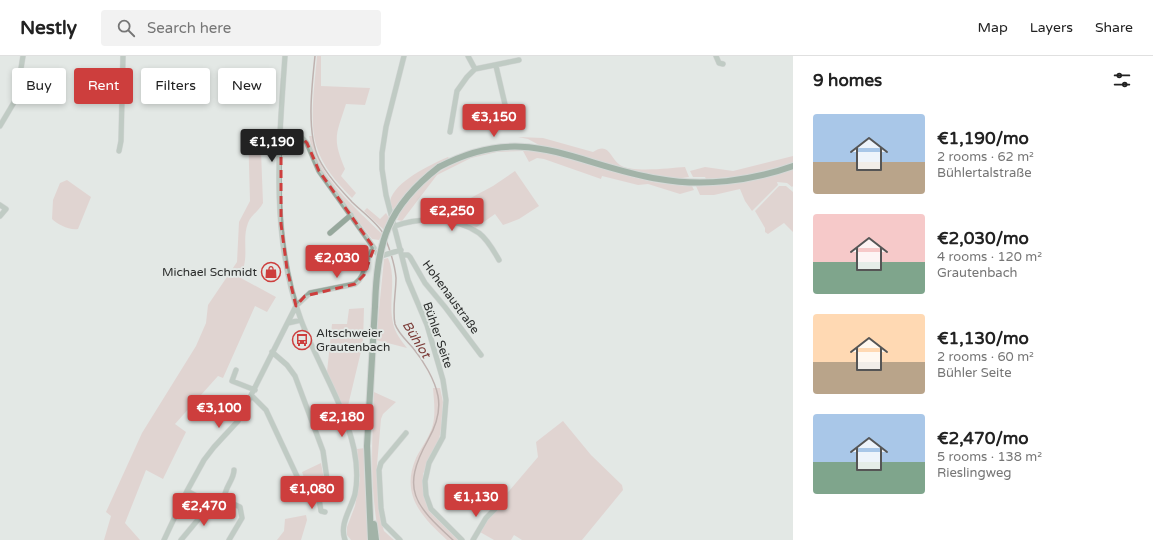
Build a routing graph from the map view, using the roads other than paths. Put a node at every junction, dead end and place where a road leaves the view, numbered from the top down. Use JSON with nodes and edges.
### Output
{"nodes":[{"id":1,"x":23,"y":56,"type":"edge"},
{"id":2,"x":123,"y":56,"type":"edge"},
{"id":3,"x":285,"y":56,"type":"edge"},
{"id":4,"x":404,"y":56,"type":"edge"},
{"id":5,"x":468,"y":56,"type":"edge"},
{"id":6,"x":716,"y":56,"type":"edge"},
{"id":7,"x":518,"y":60,"type":"dead end"},
{"id":8,"x":723,"y":64,"type":"dead end"},
{"id":9,"x":496,"y":66,"type":"junction"},
{"id":10,"x":475,"y":69,"type":"junction"},
{"id":11,"x":507,"y":113,"type":"dead end"},
{"id":12,"x":0,"y":126,"type":"edge"},
{"id":13,"x":281,"y":132,"type":"junction"},
{"id":14,"x":450,"y":132,"type":"dead end"},
{"id":15,"x":119,"y":151,"type":"dead end"},
{"id":16,"x":793,"y":166,"type":"edge"},
{"id":17,"x":0,"y":205,"type":"edge"},
{"id":18,"x":351,"y":215,"type":"junction"},
{"id":19,"x":0,"y":216,"type":"edge"},
{"id":20,"x":395,"y":226,"type":"junction"},
{"id":21,"x":330,"y":233,"type":"dead end"},
{"id":22,"x":375,"y":250,"type":"junction"},
{"id":23,"x":402,"y":253,"type":"junction"},
{"id":24,"x":500,"y":260,"type":"dead end"},
{"id":25,"x":296,"y":306,"type":"junction"},
{"id":26,"x":301,"y":320,"type":"junction"},
{"id":27,"x":288,"y":323,"type":"junction"},
{"id":28,"x":272,"y":352,"type":"junction"},
{"id":29,"x":481,"y":355,"type":"dead end"},
{"id":30,"x":236,"y":370,"type":"dead end"},
{"id":31,"x":255,"y":390,"type":"junction"},
{"id":32,"x":252,"y":396,"type":"junction"},
{"id":33,"x":406,"y":433,"type":"dead end"},
{"id":34,"x":234,"y":470,"type":"dead end"},
{"id":35,"x":187,"y":491,"type":"junction"},
{"id":36,"x":318,"y":493,"type":"junction"},
{"id":37,"x":224,"y":502,"type":"junction"},
{"id":38,"x":211,"y":504,"type":"junction"},
{"id":39,"x":371,"y":507,"type":"junction"},
{"id":40,"x":495,"y":509,"type":"dead end"},
{"id":41,"x":325,"y":512,"type":"dead end"},
{"id":42,"x":164,"y":540,"type":"edge"},
{"id":43,"x":181,"y":540,"type":"edge"},
{"id":44,"x":229,"y":540,"type":"edge"},
{"id":45,"x":345,"y":540,"type":"edge"},
{"id":46,"x":371,"y":540,"type":"edge"},
{"id":47,"x":376,"y":540,"type":"edge"},
{"id":48,"x":400,"y":540,"type":"edge"},
{"id":49,"x":462,"y":540,"type":"edge"},
{"id":50,"x":473,"y":540,"type":"edge"}],
"edges":[{"from":1,"to":12,"type":"street"},
{"from":2,"to":15,"type":"street"},
{"from":3,"to":13,"type":"street"},
{"from":4,"to":20,"type":"street","name":"Bühler Seite"},
{"from":5,"to":10,"type":"street"},
{"from":6,"to":8,"type":"street"},
{"from":7,"to":9,"type":"street"},
{"from":9,"to":10,"type":"street"},
{"from":9,"to":11,"type":"street"},
{"from":10,"to":14,"type":"street"},
{"from":13,"to":18,"type":"street"},
{"from":13,"to":25,"type":"street"},
{"from":16,"to":39,"type":"main road","bridge":true},
{"from":17,"to":19,"type":"street"},
{"from":18,"to":21,"type":"street"},
{"from":18,"to":22,"type":"street"},
{"from":20,"to":23,"type":"street","name":"Bühler Seite"},
{"from":20,"to":24,"type":"street"},
{"from":22,"to":23,"type":"street"},
{"from":22,"to":25,"type":"street"},
{"from":23,"to":29,"type":"street","name":"Hohenaustraße"},
{"from":23,"to":49,"type":"street","name":"Bühler Seite"},
{"from":25,"to":26,"type":"street"},
{"from":25,"to":27,"type":"street"},
{"from":26,"to":27,"type":"street"},
{"from":26,"to":45,"type":"street"},
{"from":27,"to":28,"type":"street"},
{"from":28,"to":31,"type":"street"},
{"from":28,"to":36,"type":"street"},
{"from":30,"to":31,"type":"street"},
{"from":31,"to":32,"type":"street"},
{"from":32,"to":35,"type":"street"},
{"from":32,"to":36,"type":"street"},
{"from":33,"to":48,"type":"street"},
{"from":34,"to":37,"type":"street"},
{"from":35,"to":38,"type":"street"},
{"from":35,"to":42,"type":"street"},
{"from":36,"to":41,"type":"street"},
{"from":37,"to":38,"type":"street"},
{"from":37,"to":44,"type":"street"},
{"from":38,"to":43,"type":"street"},
{"from":39,"to":46,"type":"main road"},
{"from":39,"to":47,"type":"main road"},
{"from":40,"to":50,"type":"street"}]}
